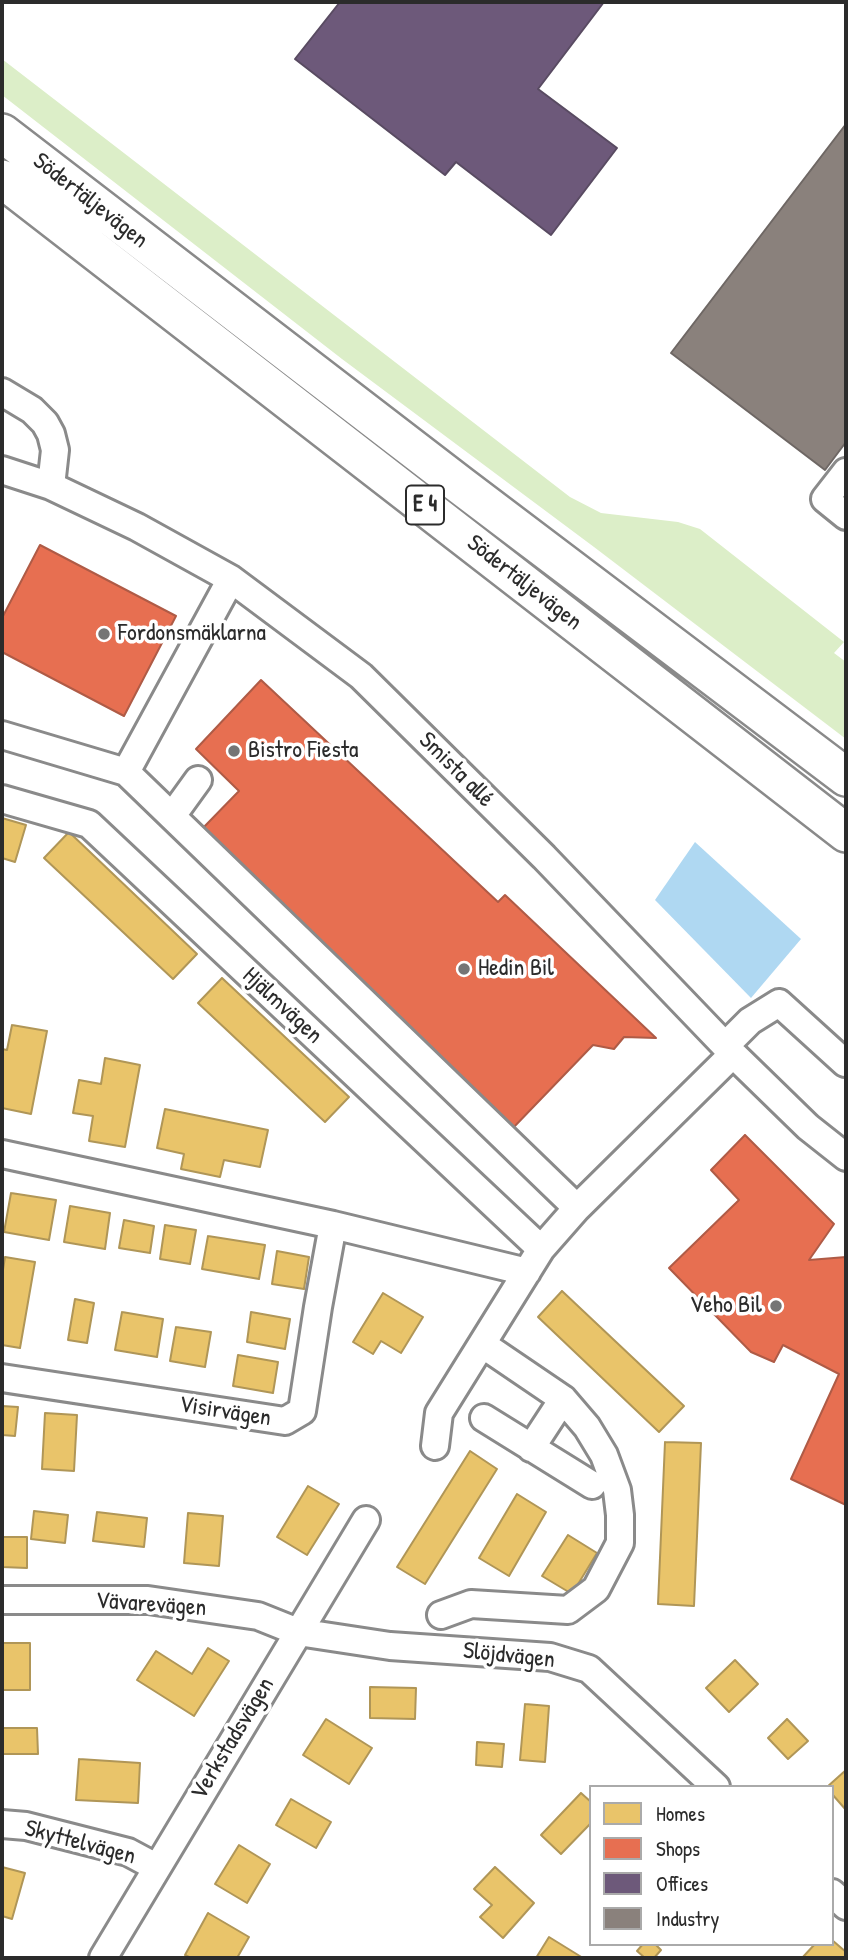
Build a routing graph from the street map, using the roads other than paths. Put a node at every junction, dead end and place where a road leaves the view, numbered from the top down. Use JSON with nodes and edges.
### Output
{"nodes":[{"id":1,"x":2,"y":133,"type":"edge"},
{"id":2,"x":2,"y":179,"type":"edge"},
{"id":3,"x":2,"y":392,"type":"edge"},
{"id":4,"x":2,"y":470,"type":"edge"},
{"id":5,"x":846,"y":472,"type":"edge"},
{"id":6,"x":51,"y":486,"type":"junction"},
{"id":7,"x":846,"y":516,"type":"edge"},
{"id":8,"x":231,"y":579,"type":"junction"},
{"id":9,"x":2,"y":735,"type":"edge"},
{"id":10,"x":126,"y":772,"type":"junction"},
{"id":11,"x":846,"y":777,"type":"edge"},
{"id":12,"x":198,"y":780,"type":"dead end"},
{"id":13,"x":2,"y":799,"type":"edge"},
{"id":14,"x":172,"y":816,"type":"junction"},
{"id":15,"x":846,"y":833,"type":"edge"},
{"id":16,"x":729,"y":1050,"type":"junction"},
{"id":17,"x":845,"y":1063,"type":"edge"},
{"id":18,"x":2,"y":1154,"type":"edge"},
{"id":19,"x":846,"y":1157,"type":"edge"},
{"id":20,"x":577,"y":1208,"type":"junction"},
{"id":21,"x":333,"y":1225,"type":"junction"},
{"id":22,"x":541,"y":1249,"type":"junction"},
{"id":23,"x":527,"y":1272,"type":"junction"},
{"id":24,"x":482,"y":1344,"type":"junction"},
{"id":25,"x":2,"y":1378,"type":"edge"},
{"id":26,"x":563,"y":1399,"type":"junction"},
{"id":27,"x":484,"y":1418,"type":"dead end"},
{"id":28,"x":435,"y":1446,"type":"dead end"},
{"id":29,"x":531,"y":1448,"type":"junction"},
{"id":30,"x":592,"y":1485,"type":"dead end"},
{"id":31,"x":366,"y":1520,"type":"dead end"},
{"id":32,"x":2,"y":1601,"type":"edge"},
{"id":33,"x":442,"y":1615,"type":"dead end"},
{"id":34,"x":298,"y":1632,"type":"junction"},
{"id":35,"x":714,"y":1785,"type":"edge"},
{"id":36,"x":2,"y":1824,"type":"edge"},
{"id":37,"x":156,"y":1867,"type":"junction"},
{"id":38,"x":103,"y":1958,"type":"edge"}],
"edges":[{"from":1,"to":11,"type":"highway","name":"Södertäljevägen","number":"E 4"},
{"from":2,"to":15,"type":"highway","name":"Södertäljevägen","number":"E 4"},
{"from":3,"to":6,"type":"street"},
{"from":4,"to":6,"type":"street","name":"Smista allé"},
{"from":5,"to":7,"type":"street"},
{"from":6,"to":8,"type":"street","name":"Smista allé"},
{"from":8,"to":10,"type":"street"},
{"from":8,"to":16,"type":"street","name":"Smista allé"},
{"from":9,"to":10,"type":"street"},
{"from":10,"to":14,"type":"street"},
{"from":12,"to":14,"type":"street"},
{"from":13,"to":22,"type":"street","name":"Hjälmvägen"},
{"from":14,"to":20,"type":"street"},
{"from":16,"to":17,"type":"street"},
{"from":16,"to":19,"type":"street","name":"Smista allé"},
{"from":16,"to":20,"type":"street"},
{"from":18,"to":21,"type":"street"},
{"from":20,"to":22,"type":"street"},
{"from":21,"to":23,"type":"street"},
{"from":21,"to":25,"type":"street","name":"Visirvägen"},
{"from":22,"to":23,"type":"street"},
{"from":23,"to":24,"type":"street"},
{"from":24,"to":26,"type":"street"},
{"from":24,"to":28,"type":"street"},
{"from":26,"to":29,"type":"street"},
{"from":26,"to":33,"type":"street"},
{"from":27,"to":29,"type":"street"},
{"from":29,"to":30,"type":"street"},
{"from":31,"to":34,"type":"street","name":"Verkstadsvägen"},
{"from":32,"to":34,"type":"street","name":"Vävarevägen"},
{"from":34,"to":35,"type":"street","name":"Slöjdvägen"},
{"from":34,"to":37,"type":"street","name":"Verkstadsvägen"},
{"from":36,"to":37,"type":"street","name":"Skyttelvägen"},
{"from":37,"to":38,"type":"street","name":"Verkstadsvägen"}]}
